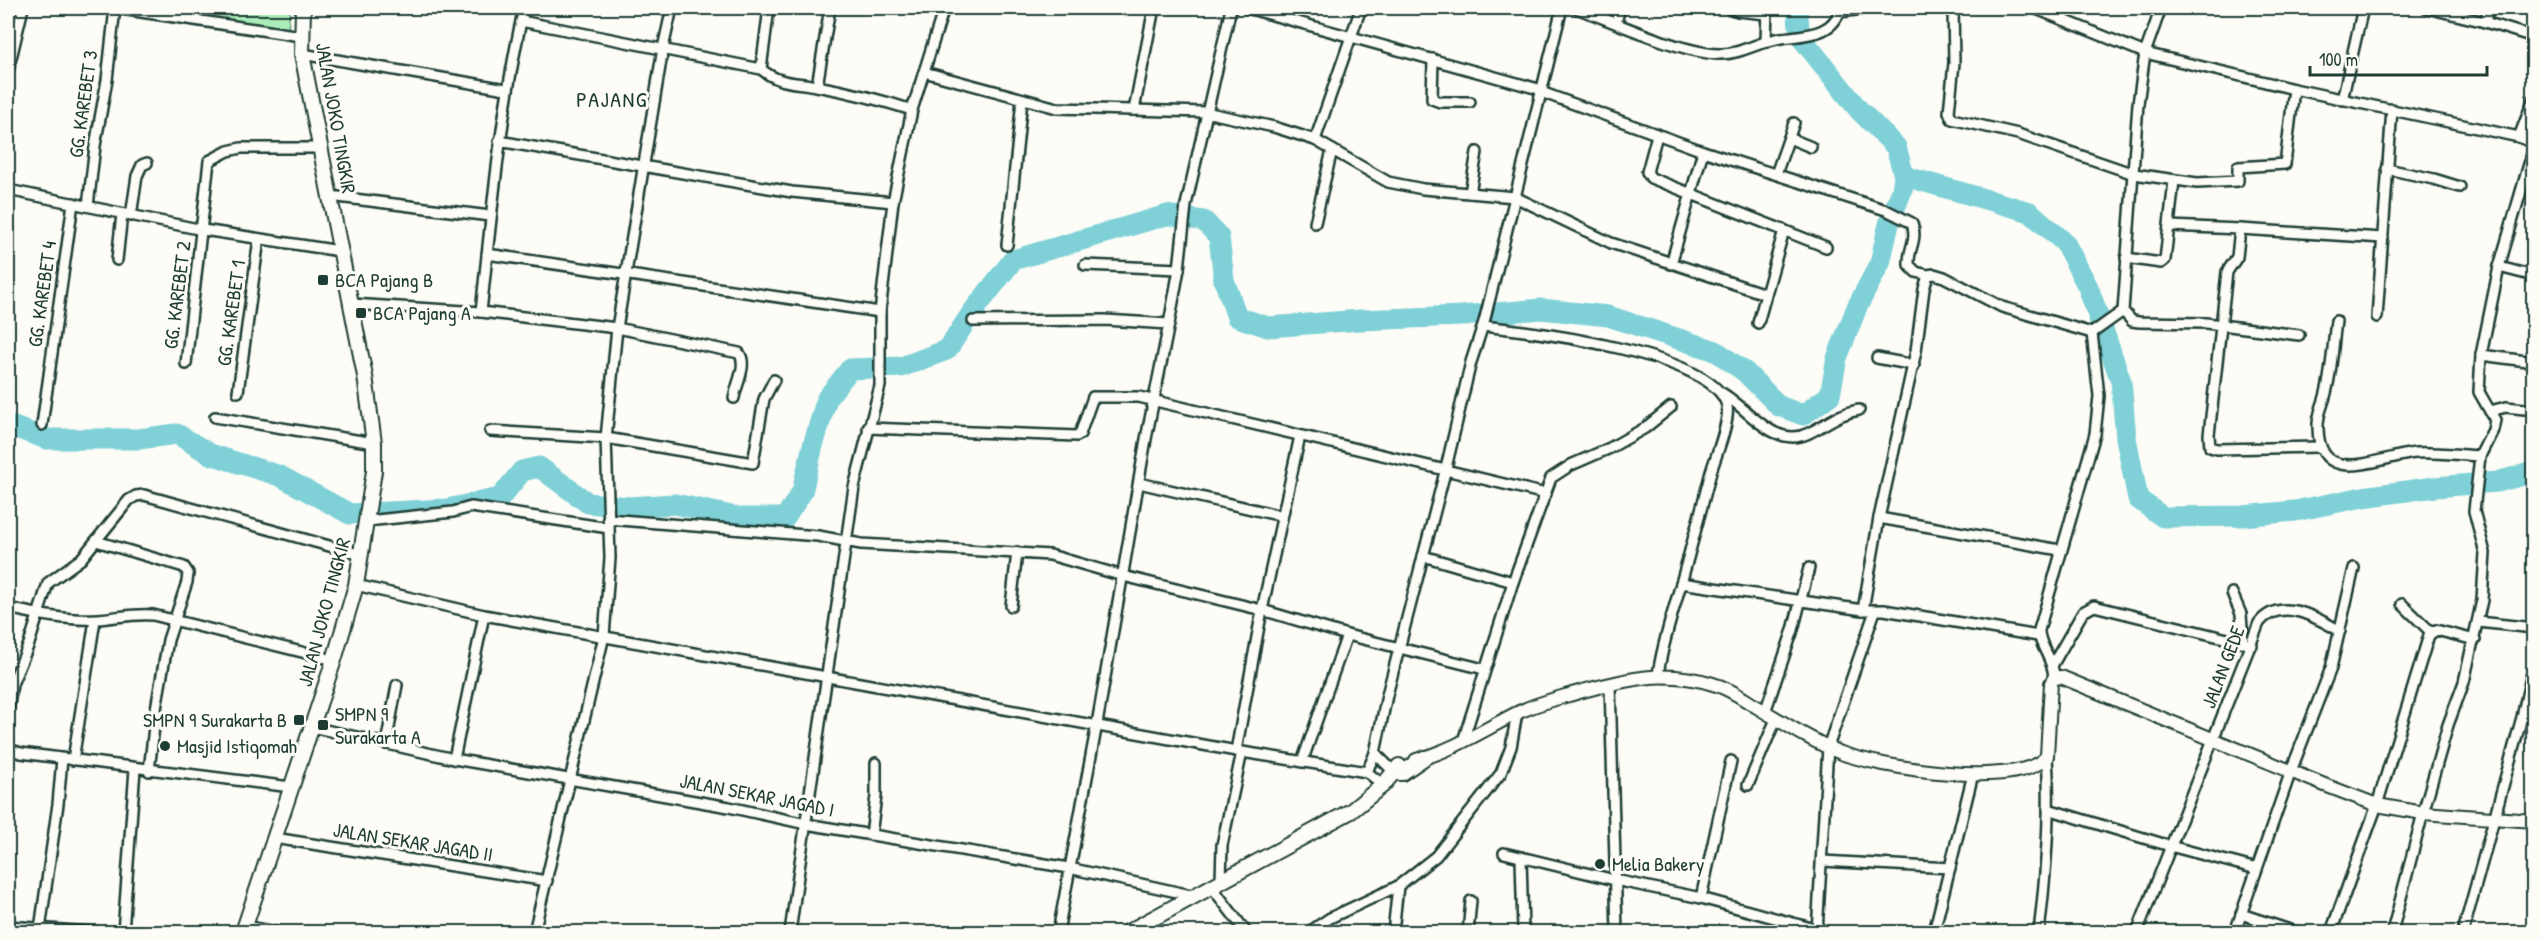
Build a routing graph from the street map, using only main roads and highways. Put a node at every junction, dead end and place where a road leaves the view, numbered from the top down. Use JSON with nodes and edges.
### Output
{"nodes":[{"id":1,"x":303,"y":8,"type":"edge"},
{"id":2,"x":1424,"y":758,"type":"road end"},
{"id":3,"x":244,"y":929,"type":"edge"},
{"id":4,"x":1128,"y":933,"type":"edge"}],
"edges":[{"from":1,"to":3,"type":"main road","name":"JALAN JOKO TINGKIR"},
{"from":2,"to":4,"type":"main road"}]}
